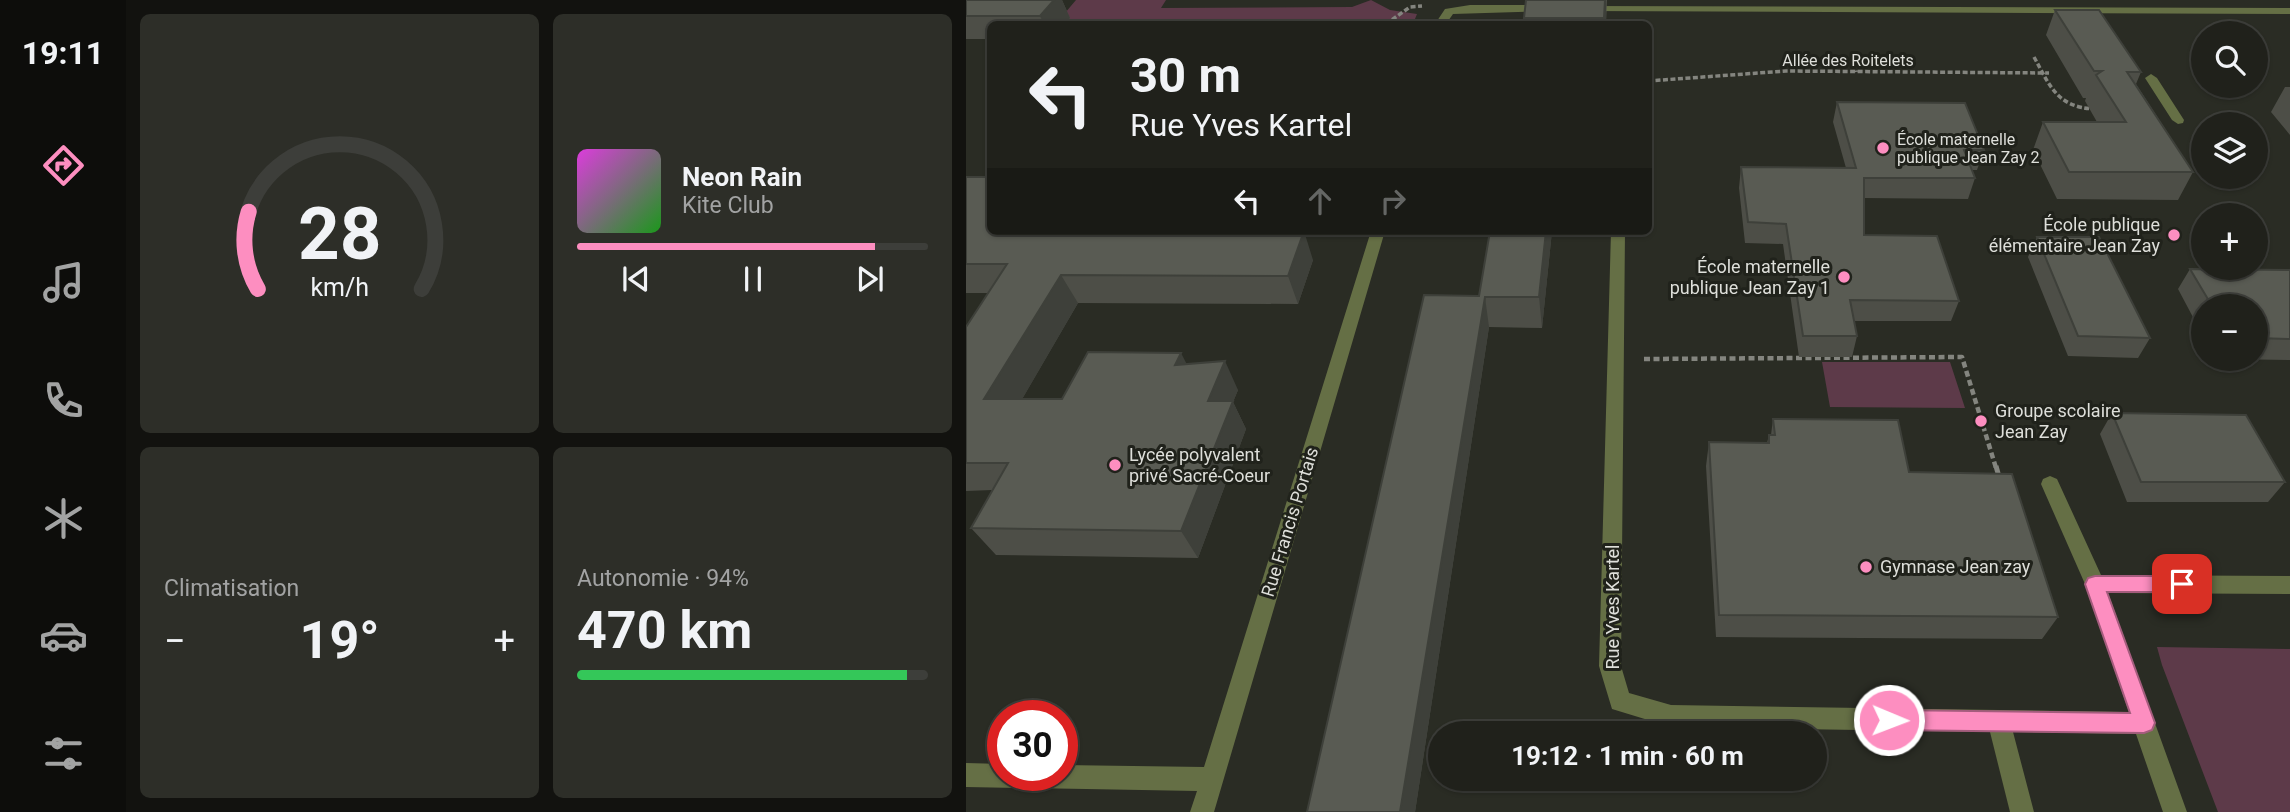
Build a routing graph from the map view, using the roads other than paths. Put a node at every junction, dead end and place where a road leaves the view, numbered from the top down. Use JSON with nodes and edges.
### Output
{"nodes":[{"id":1,"x":2271,"y":0,"type":"edge"},
{"id":2,"x":1700,"y":4,"type":"edge"},
{"id":3,"x":1989,"y":5,"type":"edge"},
{"id":4,"x":1561,"y":8,"type":"edge"},
{"id":5,"x":1575,"y":8,"type":"edge"},
{"id":6,"x":2290,"y":11,"type":"edge"},
{"id":7,"x":1443,"y":21,"type":"edge"},
{"id":8,"x":2151,"y":78,"type":"dead end"},
{"id":9,"x":2178,"y":120,"type":"dead end"},
{"id":10,"x":1377,"y":235,"type":"edge"},
{"id":11,"x":1618,"y":235,"type":"edge"},
{"id":12,"x":2050,"y":484,"type":"dead end"},
{"id":13,"x":2095,"y":584,"type":"junction"},
{"id":14,"x":2290,"y":585,"type":"edge"},
{"id":15,"x":1998,"y":723,"type":"junction"},
{"id":16,"x":2144,"y":723,"type":"junction"},
{"id":17,"x":966,"y":775,"type":"edge"},
{"id":18,"x":1212,"y":779,"type":"junction"},
{"id":19,"x":1202,"y":812,"type":"edge"},
{"id":20,"x":2022,"y":812,"type":"edge"},
{"id":21,"x":2175,"y":812,"type":"edge"}],
"edges":[{"from":1,"to":6,"type":"street"},
{"from":2,"to":3,"type":"street"},
{"from":2,"to":5,"type":"street"},
{"from":3,"to":6,"type":"street"},
{"from":4,"to":7,"type":"street"},
{"from":8,"to":9,"type":"street"},
{"from":10,"to":18,"type":"street","name":"Rue Francis Portais"},
{"from":11,"to":15,"type":"street","name":"Rue Yves Kartel"},
{"from":12,"to":13,"type":"street"},
{"from":13,"to":14,"type":"street"},
{"from":13,"to":16,"type":"street"},
{"from":15,"to":16,"type":"street","name":"Rue Yves Kartel"},
{"from":15,"to":20,"type":"street"},
{"from":16,"to":21,"type":"street"},
{"from":17,"to":18,"type":"street"},
{"from":18,"to":19,"type":"street","name":"Rue Francis Portais"}]}
